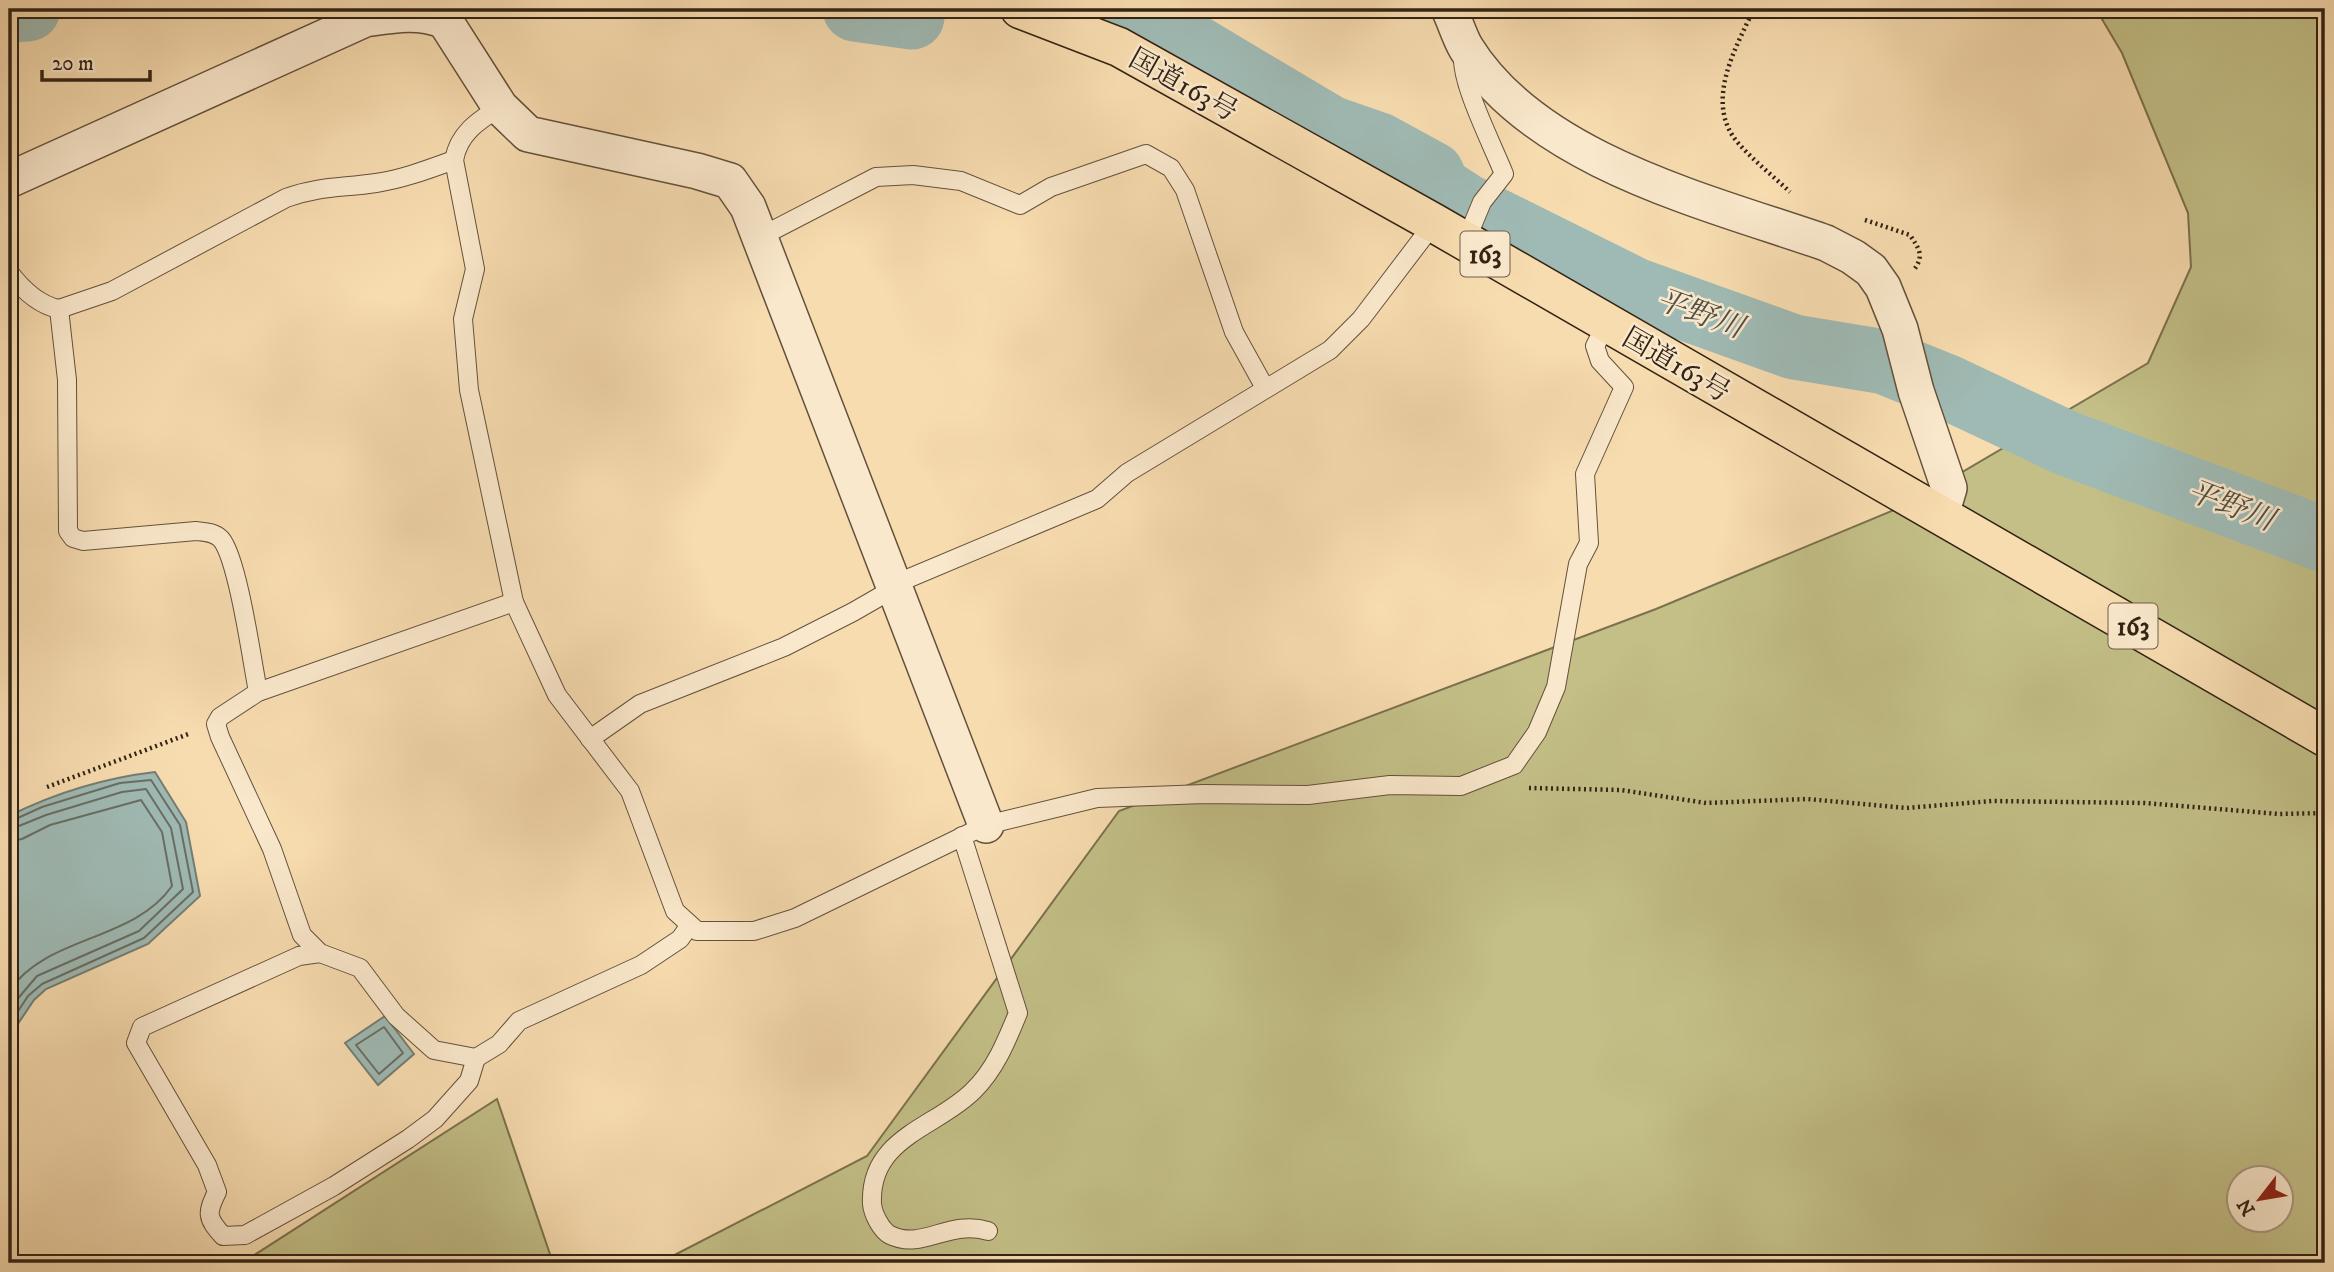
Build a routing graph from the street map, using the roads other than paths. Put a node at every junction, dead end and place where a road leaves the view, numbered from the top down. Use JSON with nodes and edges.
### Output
{"nodes":[{"id":1,"x":1020,"y":9,"type":"edge"},
{"id":2,"x":1449,"y":9,"type":"edge"},
{"id":3,"x":404,"y":11,"type":"edge"},
{"id":4,"x":1466,"y":48,"type":"junction"},
{"id":5,"x":500,"y":107,"type":"junction"},
{"id":6,"x":454,"y":160,"type":"junction"},
{"id":7,"x":9,"y":180,"type":"edge"},
{"id":8,"x":1457,"y":229,"type":"junction"},
{"id":9,"x":760,"y":237,"type":"junction"},
{"id":10,"x":9,"y":272,"type":"edge"},
{"id":11,"x":59,"y":309,"type":"junction"},
{"id":12,"x":1607,"y":323,"type":"junction"},
{"id":13,"x":1265,"y":388,"type":"junction"},
{"id":14,"x":1941,"y":515,"type":"junction"},
{"id":15,"x":895,"y":584,"type":"junction"},
{"id":16,"x":514,"y":602,"type":"junction"},
{"id":17,"x":258,"y":692,"type":"junction"},
{"id":18,"x":2325,"y":737,"type":"edge"},
{"id":19,"x":590,"y":739,"type":"junction"},
{"id":20,"x":974,"y":830,"type":"junction"},
{"id":21,"x":690,"y":925,"type":"junction"},
{"id":22,"x":320,"y":953,"type":"junction"},
{"id":23,"x":476,"y":1058,"type":"junction"},
{"id":24,"x":988,"y":1231,"type":"dead end"}],
"edges":[{"from":1,"to":8,"type":"highway","name":"国道163号","number":"163"},
{"from":2,"to":4,"type":"street"},
{"from":3,"to":5,"type":"street"},
{"from":3,"to":7,"type":"street"},
{"from":4,"to":8,"type":"lane"},
{"from":4,"to":14,"type":"street"},
{"from":5,"to":6,"type":"lane"},
{"from":5,"to":9,"type":"street"},
{"from":6,"to":11,"type":"lane"},
{"from":6,"to":16,"type":"lane"},
{"from":8,"to":12,"type":"highway","name":"国道163号","number":"163"},
{"from":8,"to":13,"type":"lane"},
{"from":9,"to":13,"type":"lane"},
{"from":9,"to":15,"type":"street"},
{"from":10,"to":11,"type":"lane"},
{"from":11,"to":17,"type":"lane"},
{"from":12,"to":14,"type":"highway","name":"国道163号","number":"163"},
{"from":12,"to":20,"type":"lane"},
{"from":13,"to":15,"type":"lane"},
{"from":14,"to":18,"type":"highway","name":"国道163号","number":"163"},
{"from":15,"to":19,"type":"lane"},
{"from":15,"to":20,"type":"street"},
{"from":16,"to":17,"type":"lane"},
{"from":16,"to":19,"type":"lane"},
{"from":17,"to":22,"type":"lane"},
{"from":19,"to":21,"type":"lane"},
{"from":20,"to":21,"type":"lane"},
{"from":20,"to":24,"type":"lane"},
{"from":21,"to":23,"type":"lane"},
{"from":22,"to":23,"type":"lane"},
{"from":22,"to":23,"type":"lane"}]}
